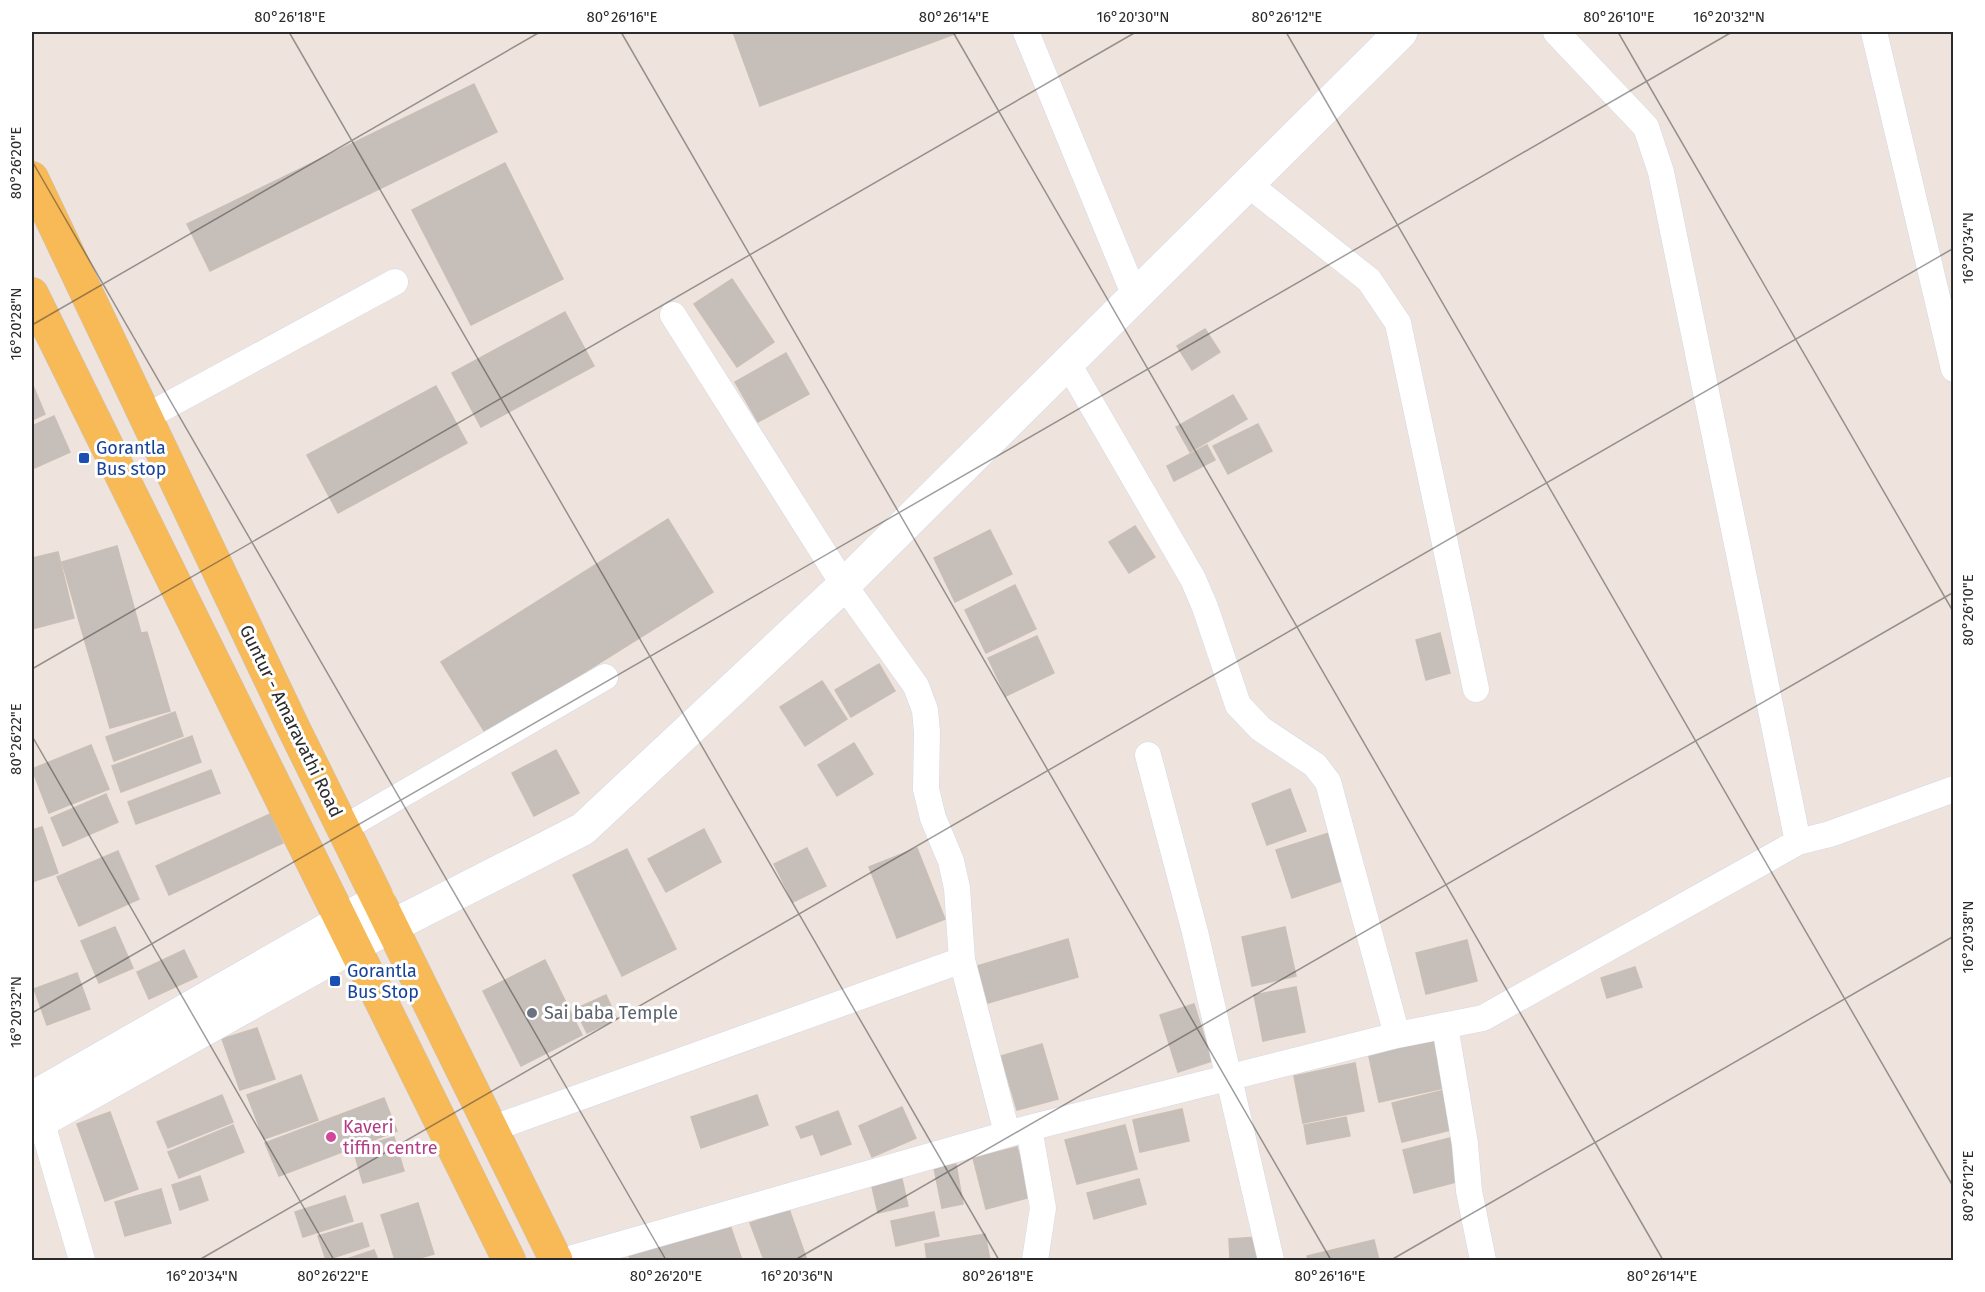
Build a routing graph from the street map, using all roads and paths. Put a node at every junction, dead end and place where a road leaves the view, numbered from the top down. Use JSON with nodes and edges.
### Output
{"nodes":[{"id":1,"x":1026,"y":32,"type":"edge"},
{"id":2,"x":1401,"y":32,"type":"edge"},
{"id":3,"x":1556,"y":32,"type":"edge"},
{"id":4,"x":1874,"y":32,"type":"edge"},
{"id":5,"x":32,"y":178,"type":"edge"},
{"id":6,"x":1248,"y":183,"type":"junction"},
{"id":7,"x":395,"y":282,"type":"dead end"},
{"id":8,"x":32,"y":294,"type":"edge"},
{"id":9,"x":1135,"y":296,"type":"junction"},
{"id":10,"x":673,"y":315,"type":"dead end"},
{"id":11,"x":1067,"y":363,"type":"junction"},
{"id":12,"x":1953,"y":369,"type":"edge"},
{"id":13,"x":146,"y":417,"type":"junction"},
{"id":14,"x":844,"y":585,"type":"junction"},
{"id":15,"x":605,"y":677,"type":"dead end"},
{"id":16,"x":1476,"y":689,"type":"dead end"},
{"id":17,"x":1148,"y":755,"type":"dead end"},
{"id":18,"x":1953,"y":789,"type":"edge"},
{"id":19,"x":344,"y":828,"type":"junction"},
{"id":20,"x":1798,"y":842,"type":"junction"},
{"id":21,"x":386,"y":914,"type":"junction"},
{"id":22,"x":347,"y":934,"type":"junction"},
{"id":23,"x":962,"y":960,"type":"junction"},
{"id":24,"x":1444,"y":1026,"type":"junction"},
{"id":25,"x":1397,"y":1035,"type":"junction"},
{"id":26,"x":1227,"y":1077,"type":"junction"},
{"id":27,"x":34,"y":1107,"type":"edge"},
{"id":28,"x":491,"y":1129,"type":"junction"},
{"id":29,"x":1018,"y":1130,"type":"junction"},
{"id":30,"x":82,"y":1260,"type":"edge"},
{"id":31,"x":508,"y":1260,"type":"edge"},
{"id":32,"x":556,"y":1260,"type":"edge"},
{"id":33,"x":566,"y":1260,"type":"edge"},
{"id":34,"x":1035,"y":1260,"type":"edge"},
{"id":35,"x":1271,"y":1260,"type":"edge"},
{"id":36,"x":1483,"y":1260,"type":"edge"}],
"edges":[{"from":1,"to":9,"type":"street"},
{"from":2,"to":6,"type":"main road"},
{"from":3,"to":20,"type":"street"},
{"from":4,"to":12,"type":"street"},
{"from":5,"to":13,"type":"main road","name":"Guntur - Amaravathi Road"},
{"from":6,"to":9,"type":"main road"},
{"from":6,"to":16,"type":"street"},
{"from":7,"to":13,"type":"street"},
{"from":8,"to":22,"type":"main road"},
{"from":9,"to":11,"type":"main road"},
{"from":10,"to":14,"type":"street"},
{"from":11,"to":14,"type":"main road"},
{"from":11,"to":25,"type":"street"},
{"from":13,"to":19,"type":"main road","name":"Guntur - Amaravathi Road"},
{"from":14,"to":21,"type":"main road"},
{"from":14,"to":23,"type":"street"},
{"from":15,"to":19,"type":"street"},
{"from":17,"to":26,"type":"street"},
{"from":18,"to":20,"type":"street"},
{"from":19,"to":21,"type":"main road","name":"Guntur - Amaravathi Road"},
{"from":20,"to":24,"type":"street"},
{"from":21,"to":22,"type":"main road"},
{"from":21,"to":28,"type":"main road","name":"Guntur - Amaravathi Road"},
{"from":22,"to":27,"type":"main road"},
{"from":22,"to":31,"type":"main road"},
{"from":23,"to":28,"type":"street"},
{"from":23,"to":29,"type":"street"},
{"from":24,"to":25,"type":"street"},
{"from":24,"to":36,"type":"street"},
{"from":25,"to":26,"type":"street"},
{"from":26,"to":29,"type":"street"},
{"from":26,"to":35,"type":"street"},
{"from":27,"to":30,"type":"street"},
{"from":28,"to":32,"type":"main road","name":"Guntur - Amaravathi Road"},
{"from":29,"to":33,"type":"street"},
{"from":29,"to":34,"type":"street"}]}
